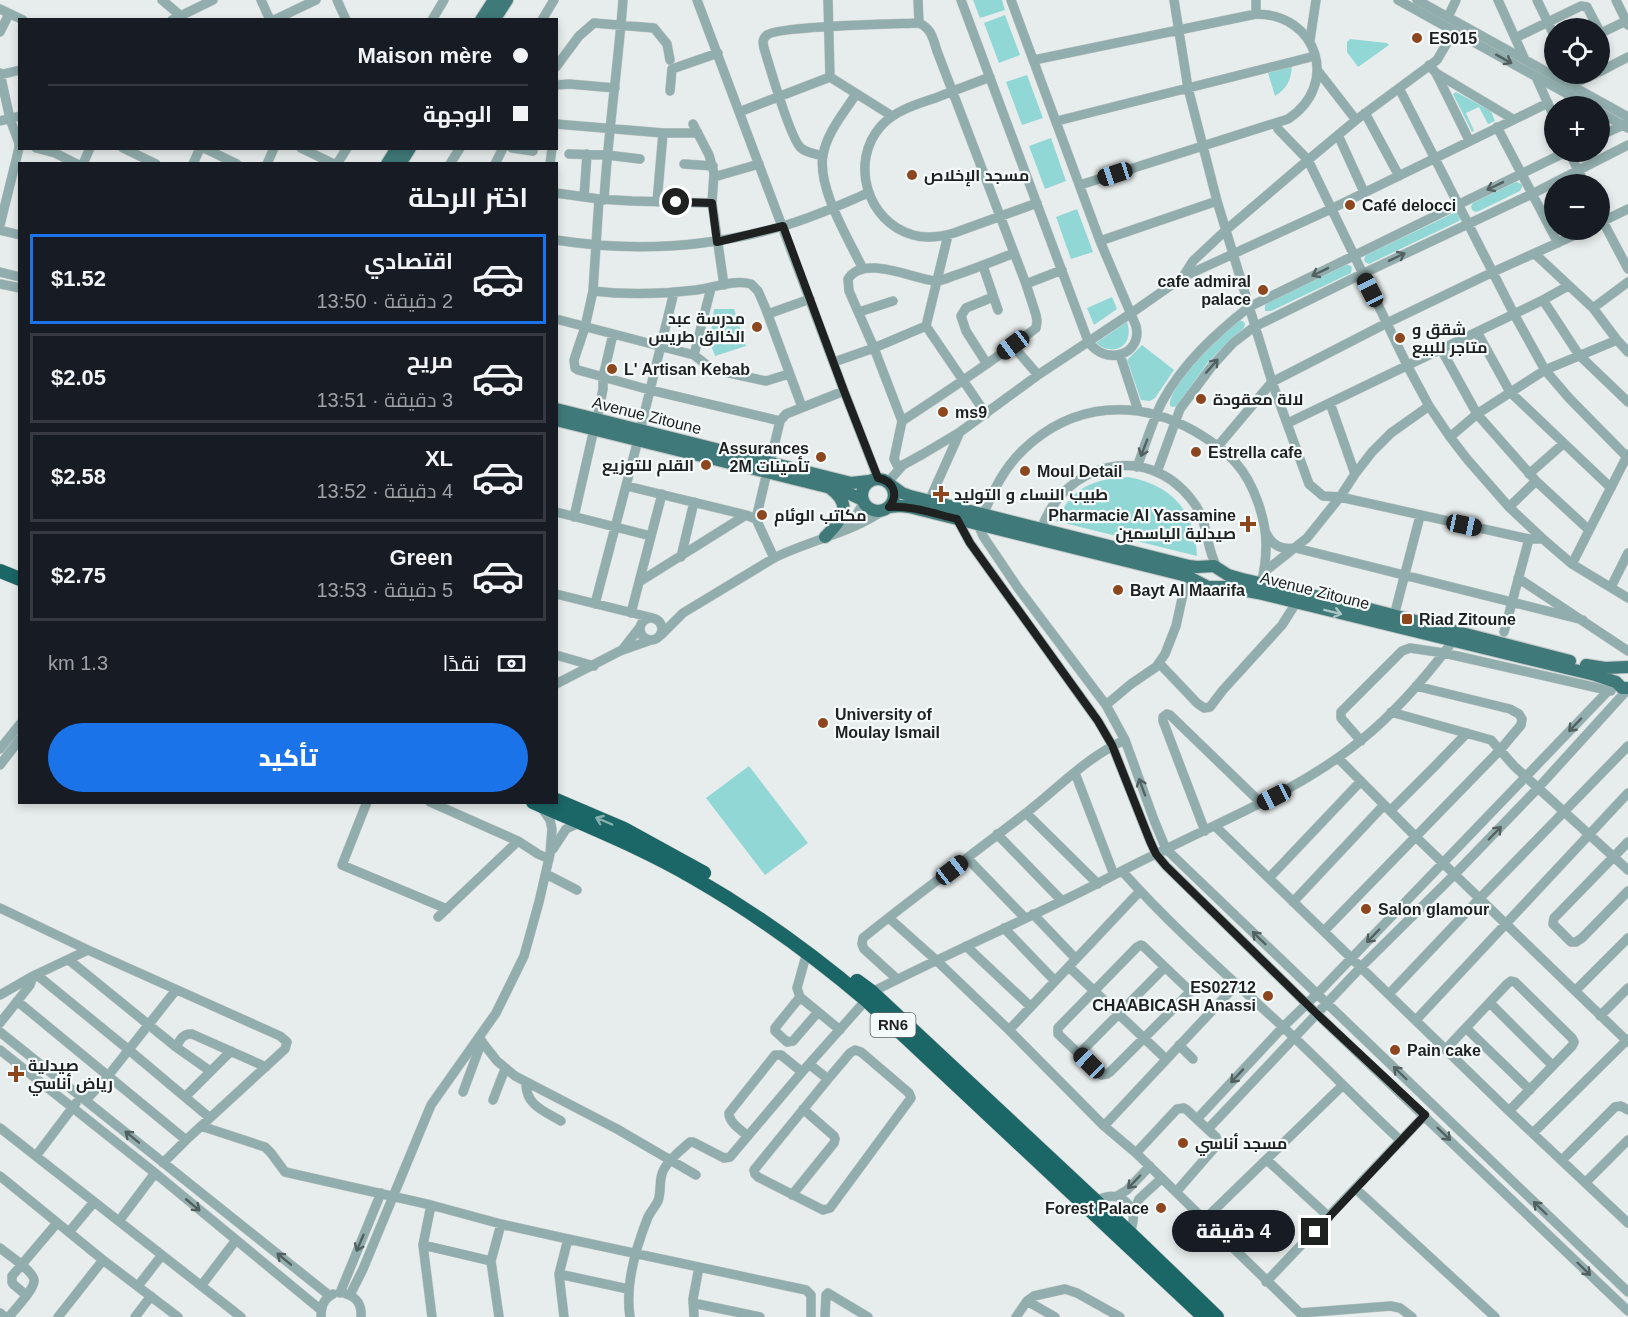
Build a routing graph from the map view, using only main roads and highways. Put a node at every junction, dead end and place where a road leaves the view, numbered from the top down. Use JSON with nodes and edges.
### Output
{"nodes":[{"id":1,"x":494,"y":0,"type":"edge"},
{"id":2,"x":507,"y":0,"type":"edge"},
{"id":3,"x":482,"y":18,"type":"edge"},
{"id":4,"x":495,"y":18,"type":"edge"},
{"id":5,"x":558,"y":410,"type":"edge"},
{"id":6,"x":558,"y":420,"type":"edge"},
{"id":7,"x":595,"y":424,"type":"junction"},
{"id":8,"x":769,"y":468,"type":"junction"},
{"id":9,"x":882,"y":482,"type":"junction"},
{"id":10,"x":827,"y":487,"type":"junction"},
{"id":11,"x":864,"y":501,"type":"junction"},
{"id":12,"x":887,"y":508,"type":"junction"},
{"id":13,"x":981,"y":525,"type":"junction"},
{"id":14,"x":830,"y":535,"type":"road end"},
{"id":15,"x":0,"y":561,"type":"edge"},
{"id":16,"x":18,"y":568,"type":"edge"},
{"id":17,"x":1213,"y":568,"type":"junction"},
{"id":18,"x":0,"y":571,"type":"edge"},
{"id":19,"x":18,"y":578,"type":"edge"},
{"id":20,"x":1202,"y":583,"type":"junction"},
{"id":21,"x":1215,"y":587,"type":"junction"},
{"id":22,"x":1625,"y":667,"type":"edge"},
{"id":23,"x":1621,"y":689,"type":"edge"},
{"id":24,"x":558,"y":801,"type":"edge"},
{"id":25,"x":536,"y":804,"type":"edge"},
{"id":26,"x":869,"y":996,"type":"junction"},
{"id":27,"x":1202,"y":1316,"type":"edge"},
{"id":28,"x":1217,"y":1317,"type":"edge"}],
"edges":[{"from":1,"to":3,"type":"main road"},
{"from":2,"to":4,"type":"main road"},
{"from":5,"to":7,"type":"main road","name":"Avenue Zitoune"},
{"from":6,"to":7,"type":"main road","name":"Avenue Zitoune"},
{"from":7,"to":8,"type":"main road","name":"Avenue Zitoune"},
{"from":8,"to":9,"type":"main road","name":"Avenue Zitoune"},
{"from":8,"to":10,"type":"main road","name":"Avenue Zitoune"},
{"from":9,"to":11,"type":"main road"},
{"from":9,"to":12,"type":"main road"},
{"from":9,"to":13,"type":"main road","name":"Avenue Zitoune"},
{"from":10,"to":11,"type":"main road","name":"Avenue Zitoune"},
{"from":10,"to":14,"type":"main road"},
{"from":11,"to":12,"type":"main road"},
{"from":12,"to":13,"type":"main road","name":"Avenue Zitoune"},
{"from":13,"to":17,"type":"main road","name":"Avenue Zitoune"},
{"from":13,"to":20,"type":"main road","name":"Avenue Zitoune"},
{"from":15,"to":16,"type":"highway"},
{"from":17,"to":20,"type":"main road"},
{"from":17,"to":21,"type":"main road"},
{"from":17,"to":22,"type":"main road","name":"Avenue Zitoune"},
{"from":18,"to":19,"type":"highway"},
{"from":20,"to":21,"type":"main road","name":"Avenue Zitoune"},
{"from":21,"to":23,"type":"main road","name":"Avenue Zitoune","one_way":true},
{"from":22,"to":23,"type":"main road"},
{"from":26,"to":24,"type":"highway","number":"RN6","one_way":true},
{"from":25,"to":26,"type":"highway","number":"RN6"},
{"from":26,"to":27,"type":"highway","number":"RN6"},
{"from":26,"to":28,"type":"highway","number":"RN6"}]}
